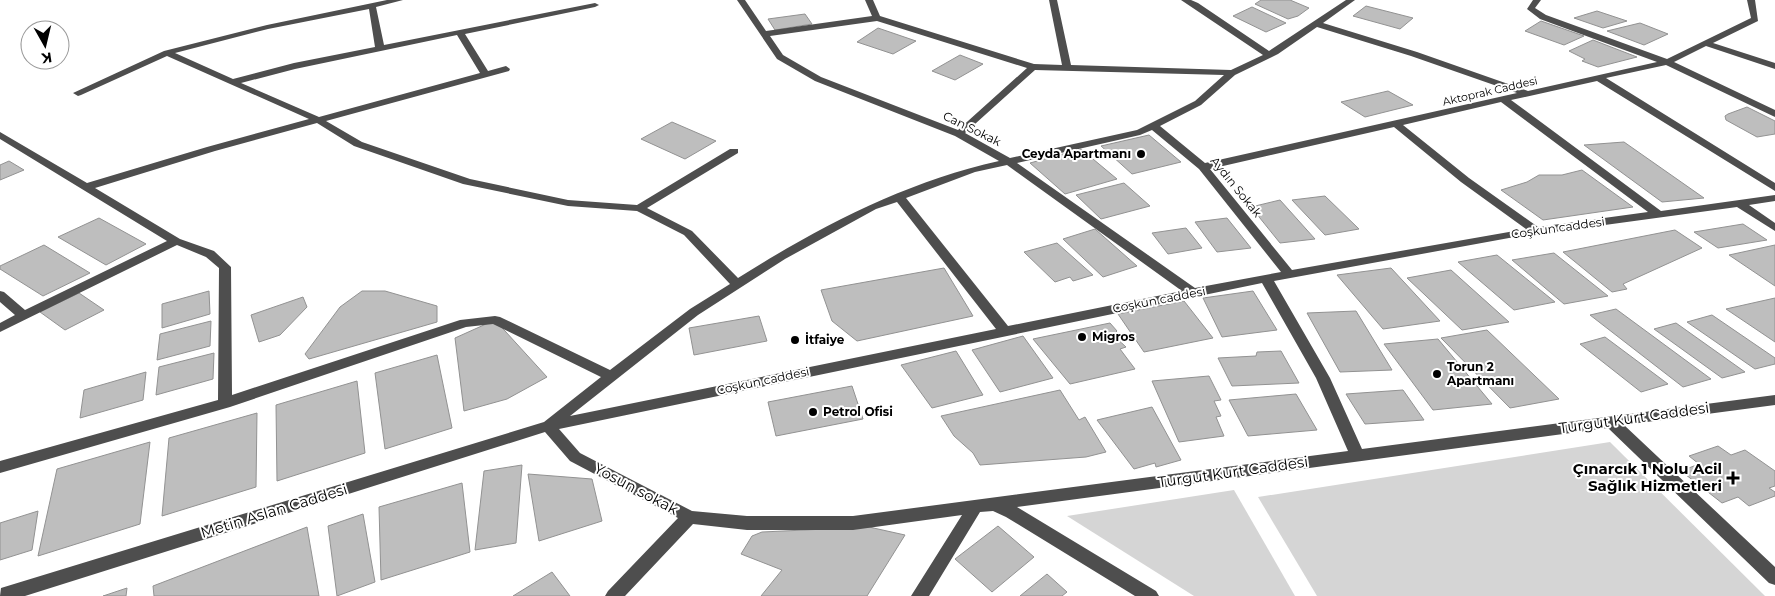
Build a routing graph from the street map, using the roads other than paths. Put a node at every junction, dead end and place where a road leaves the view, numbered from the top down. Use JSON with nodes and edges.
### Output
{"nodes":[{"id":1,"x":399,"y":0,"type":"edge"},
{"id":2,"x":741,"y":0,"type":"edge"},
{"id":3,"x":869,"y":0,"type":"edge"},
{"id":4,"x":1053,"y":0,"type":"edge"},
{"id":5,"x":1185,"y":0,"type":"edge"},
{"id":6,"x":1351,"y":0,"type":"edge"},
{"id":7,"x":1536,"y":0,"type":"edge"},
{"id":8,"x":1751,"y":0,"type":"edge"},
{"id":9,"x":372,"y":5,"type":"junction"},
{"id":10,"x":595,"y":5,"type":"dead end"},
{"id":11,"x":877,"y":18,"type":"junction"},
{"id":12,"x":1317,"y":24,"type":"junction"},
{"id":13,"x":460,"y":33,"type":"junction"},
{"id":14,"x":762,"y":34,"type":"junction"},
{"id":15,"x":1705,"y":43,"type":"junction"},
{"id":16,"x":380,"y":48,"type":"junction"},
{"id":17,"x":167,"y":53,"type":"junction"},
{"id":18,"x":1269,"y":55,"type":"junction"},
{"id":19,"x":1667,"y":62,"type":"junction"},
{"id":20,"x":1775,"y":66,"type":"edge"},
{"id":21,"x":1033,"y":67,"type":"junction"},
{"id":22,"x":1067,"y":68,"type":"junction"},
{"id":23,"x":506,"y":69,"type":"dead end"},
{"id":24,"x":1232,"y":73,"type":"junction"},
{"id":25,"x":485,"y":74,"type":"junction"},
{"id":26,"x":1599,"y":78,"type":"junction"},
{"id":27,"x":233,"y":82,"type":"junction"},
{"id":28,"x":78,"y":93,"type":"dead end"},
{"id":29,"x":1528,"y":94,"type":"junction"},
{"id":30,"x":1503,"y":99,"type":"junction"},
{"id":31,"x":1775,"y":114,"type":"edge"},
{"id":32,"x":318,"y":120,"type":"junction"},
{"id":33,"x":1395,"y":123,"type":"junction"},
{"id":34,"x":1153,"y":126,"type":"junction"},
{"id":35,"x":959,"y":134,"type":"junction"},
{"id":36,"x":0,"y":135,"type":"edge"},
{"id":37,"x":734,"y":151,"type":"dead end"},
{"id":38,"x":1009,"y":162,"type":"junction"},
{"id":39,"x":1203,"y":167,"type":"junction"},
{"id":40,"x":86,"y":187,"type":"junction"},
{"id":41,"x":1775,"y":188,"type":"edge"},
{"id":42,"x":898,"y":197,"type":"junction"},
{"id":43,"x":1775,"y":198,"type":"edge"},
{"id":44,"x":1739,"y":203,"type":"junction"},
{"id":45,"x":639,"y":208,"type":"junction"},
{"id":46,"x":1658,"y":214,"type":"junction"},
{"id":47,"x":1775,"y":228,"type":"edge"},
{"id":48,"x":1536,"y":232,"type":"junction"},
{"id":49,"x":176,"y":241,"type":"junction"},
{"id":50,"x":1289,"y":275,"type":"junction"},
{"id":51,"x":1266,"y":280,"type":"junction"},
{"id":52,"x":737,"y":284,"type":"junction"},
{"id":53,"x":1194,"y":293,"type":"junction"},
{"id":54,"x":0,"y":295,"type":"edge"},
{"id":55,"x":24,"y":316,"type":"junction"},
{"id":56,"x":0,"y":328,"type":"edge"},
{"id":57,"x":1005,"y":331,"type":"junction"},
{"id":58,"x":610,"y":376,"type":"junction"},
{"id":59,"x":1775,"y":400,"type":"edge"},
{"id":60,"x":225,"y":403,"type":"junction"},
{"id":61,"x":1610,"y":422,"type":"junction"},
{"id":62,"x":548,"y":426,"type":"junction"},
{"id":63,"x":1357,"y":455,"type":"junction"},
{"id":64,"x":0,"y":467,"type":"edge"},
{"id":65,"x":984,"y":505,"type":"junction"},
{"id":66,"x":690,"y":517,"type":"junction"},
{"id":67,"x":1775,"y":578,"type":"edge"},
{"id":68,"x":1,"y":596,"type":"edge"},
{"id":69,"x":614,"y":596,"type":"edge"},
{"id":70,"x":920,"y":596,"type":"edge"},
{"id":71,"x":1150,"y":596,"type":"edge"}],
"edges":[{"from":1,"to":9,"type":"street"},
{"from":2,"to":14,"type":"street","name":"Can Sokak"},
{"from":3,"to":11,"type":"street"},
{"from":4,"to":22,"type":"street"},
{"from":5,"to":18,"type":"street"},
{"from":6,"to":12,"type":"street"},
{"from":7,"to":19,"type":"street"},
{"from":8,"to":15,"type":"street","name":"Aktoprak Caddesi"},
{"from":9,"to":16,"type":"street"},
{"from":9,"to":17,"type":"street"},
{"from":10,"to":13,"type":"street"},
{"from":11,"to":14,"type":"street"},
{"from":11,"to":21,"type":"street"},
{"from":12,"to":18,"type":"street"},
{"from":12,"to":29,"type":"street"},
{"from":13,"to":16,"type":"street"},
{"from":13,"to":25,"type":"street"},
{"from":14,"to":35,"type":"street","name":"Can Sokak"},
{"from":15,"to":19,"type":"street","name":"Aktoprak Caddesi"},
{"from":15,"to":20,"type":"street"},
{"from":16,"to":27,"type":"street"},
{"from":17,"to":27,"type":"street"},
{"from":17,"to":28,"type":"street"},
{"from":18,"to":24,"type":"street"},
{"from":19,"to":26,"type":"street","name":"Aktoprak Caddesi"},
{"from":19,"to":31,"type":"street"},
{"from":21,"to":22,"type":"street"},
{"from":21,"to":35,"type":"street"},
{"from":22,"to":24,"type":"street"},
{"from":23,"to":25,"type":"street"},
{"from":24,"to":34,"type":"street"},
{"from":25,"to":32,"type":"street"},
{"from":26,"to":29,"type":"street","name":"Aktoprak Caddesi"},
{"from":26,"to":41,"type":"street"},
{"from":27,"to":32,"type":"street"},
{"from":29,"to":30,"type":"street","name":"Aktoprak Caddesi"},
{"from":30,"to":33,"type":"street","name":"Aktoprak Caddesi"},
{"from":30,"to":46,"type":"street"},
{"from":32,"to":40,"type":"street"},
{"from":32,"to":45,"type":"street"},
{"from":33,"to":39,"type":"street","name":"Aktoprak Caddesi"},
{"from":33,"to":48,"type":"street"},
{"from":34,"to":38,"type":"street"},
{"from":34,"to":39,"type":"street","name":"Aydın Sokak"},
{"from":35,"to":38,"type":"street","name":"Can Sokak"},
{"from":36,"to":40,"type":"street"},
{"from":37,"to":45,"type":"street"},
{"from":38,"to":42,"type":"street"},
{"from":38,"to":53,"type":"street","name":"Can Sokak"},
{"from":39,"to":50,"type":"street","name":"Aydın Sokak"},
{"from":40,"to":49,"type":"street"},
{"from":42,"to":52,"type":"street"},
{"from":42,"to":57,"type":"street"},
{"from":43,"to":44,"type":"street","name":"Coşkun caddesi"},
{"from":44,"to":46,"type":"street","name":"Coşkun caddesi"},
{"from":44,"to":47,"type":"street"},
{"from":45,"to":52,"type":"street"},
{"from":46,"to":48,"type":"street","name":"Coşkun caddesi"},
{"from":48,"to":50,"type":"street","name":"Coşkun caddesi"},
{"from":49,"to":55,"type":"street"},
{"from":49,"to":60,"type":"street"},
{"from":50,"to":51,"type":"street","name":"Coşkun caddesi"},
{"from":51,"to":53,"type":"street","name":"Coşkun caddesi"},
{"from":51,"to":63,"type":"street"},
{"from":52,"to":58,"type":"street"},
{"from":53,"to":57,"type":"street","name":"Coşkun caddesi"},
{"from":54,"to":55,"type":"street"},
{"from":55,"to":56,"type":"street"},
{"from":57,"to":62,"type":"street","name":"Coşkun caddesi"},
{"from":58,"to":60,"type":"street"},
{"from":58,"to":62,"type":"street"},
{"from":59,"to":61,"type":"street","name":"Turgut Kurt Caddesi"},
{"from":60,"to":64,"type":"street"},
{"from":61,"to":63,"type":"street","name":"Turgut Kurt Caddesi"},
{"from":61,"to":67,"type":"street"},
{"from":62,"to":66,"type":"street","name":"Yosun sokak"},
{"from":62,"to":68,"type":"street","name":"Metin Aslan Caddesi"},
{"from":63,"to":65,"type":"street","name":"Turgut Kurt Caddesi"},
{"from":65,"to":66,"type":"street","name":"Turgut Kurt Caddesi"},
{"from":65,"to":70,"type":"street"},
{"from":65,"to":71,"type":"street"},
{"from":66,"to":69,"type":"street","name":"Yosun sokak"}]}
